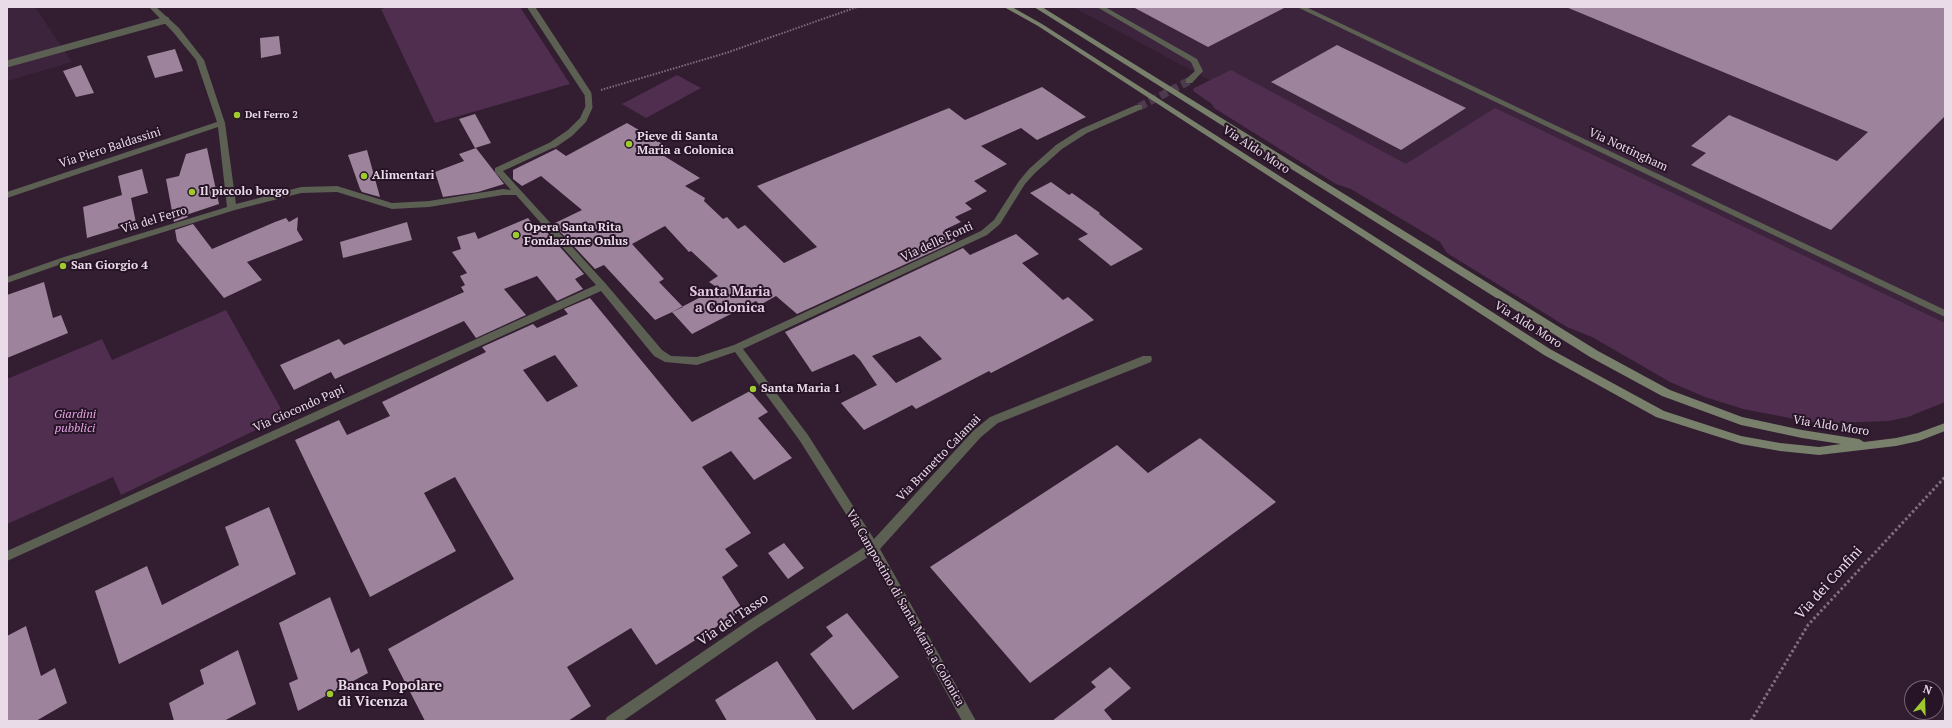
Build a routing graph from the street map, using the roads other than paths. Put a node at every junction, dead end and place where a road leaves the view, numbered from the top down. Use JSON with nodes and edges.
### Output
{"nodes":[{"id":1,"x":152,"y":7,"type":"edge"},
{"id":2,"x":531,"y":7,"type":"edge"},
{"id":3,"x":1007,"y":7,"type":"edge"},
{"id":4,"x":1036,"y":7,"type":"edge"},
{"id":5,"x":1100,"y":7,"type":"edge"},
{"id":6,"x":1300,"y":7,"type":"edge"},
{"id":7,"x":166,"y":20,"type":"junction"},
{"id":8,"x":7,"y":64,"type":"edge"},
{"id":9,"x":1189,"y":81,"type":"tunnel mouth"},
{"id":10,"x":1138,"y":107,"type":"tunnel mouth"},
{"id":11,"x":221,"y":123,"type":"junction"},
{"id":12,"x":554,"y":144,"type":"joint"},
{"id":13,"x":518,"y":193,"type":"junction"},
{"id":14,"x":7,"y":195,"type":"edge"},
{"id":15,"x":232,"y":208,"type":"junction"},
{"id":16,"x":7,"y":280,"type":"edge"},
{"id":17,"x":603,"y":286,"type":"junction"},
{"id":18,"x":1945,"y":314,"type":"edge"},
{"id":19,"x":737,"y":348,"type":"junction"},
{"id":20,"x":1147,"y":359,"type":"dead end"},
{"id":21,"x":1945,"y":427,"type":"edge"},
{"id":22,"x":1873,"y":445,"type":"junction"},
{"id":23,"x":873,"y":548,"type":"junction"},
{"id":24,"x":7,"y":556,"type":"edge"},
{"id":25,"x":612,"y":721,"type":"edge"},
{"id":26,"x":969,"y":721,"type":"edge"}],
"edges":[{"from":1,"to":7,"type":"street"},
{"from":2,"to":12,"type":"lane"},
{"from":3,"to":22,"type":"street","name":"Via Aldo Moro"},
{"from":4,"to":22,"type":"street","name":"Via Aldo Moro"},
{"from":5,"to":9,"type":"street"},
{"from":6,"to":18,"type":"street","name":"Via Nottingham"},
{"from":7,"to":8,"type":"lane"},
{"from":7,"to":11,"type":"street"},
{"from":10,"to":19,"type":"street","name":"Via delle Fonti"},
{"from":11,"to":14,"type":"street","name":"Via Piero Baldassini"},
{"from":11,"to":15,"type":"street"},
{"from":12,"to":13,"type":"street"},
{"from":13,"to":15,"type":"street"},
{"from":13,"to":17,"type":"street"},
{"from":15,"to":16,"type":"street","name":"Via del Ferro"},
{"from":17,"to":19,"type":"street"},
{"from":17,"to":24,"type":"street","name":"Via Giocondo Papi"},
{"from":19,"to":23,"type":"street","name":"Via Campostino di Santa Maria a Colonica"},
{"from":20,"to":23,"type":"street","name":"Via Brunetto Calamai"},
{"from":21,"to":22,"type":"street"},
{"from":23,"to":25,"type":"street","name":"Via del Tasso"},
{"from":23,"to":26,"type":"street","name":"Via Campostino di Santa Maria a Colonica"}]}
